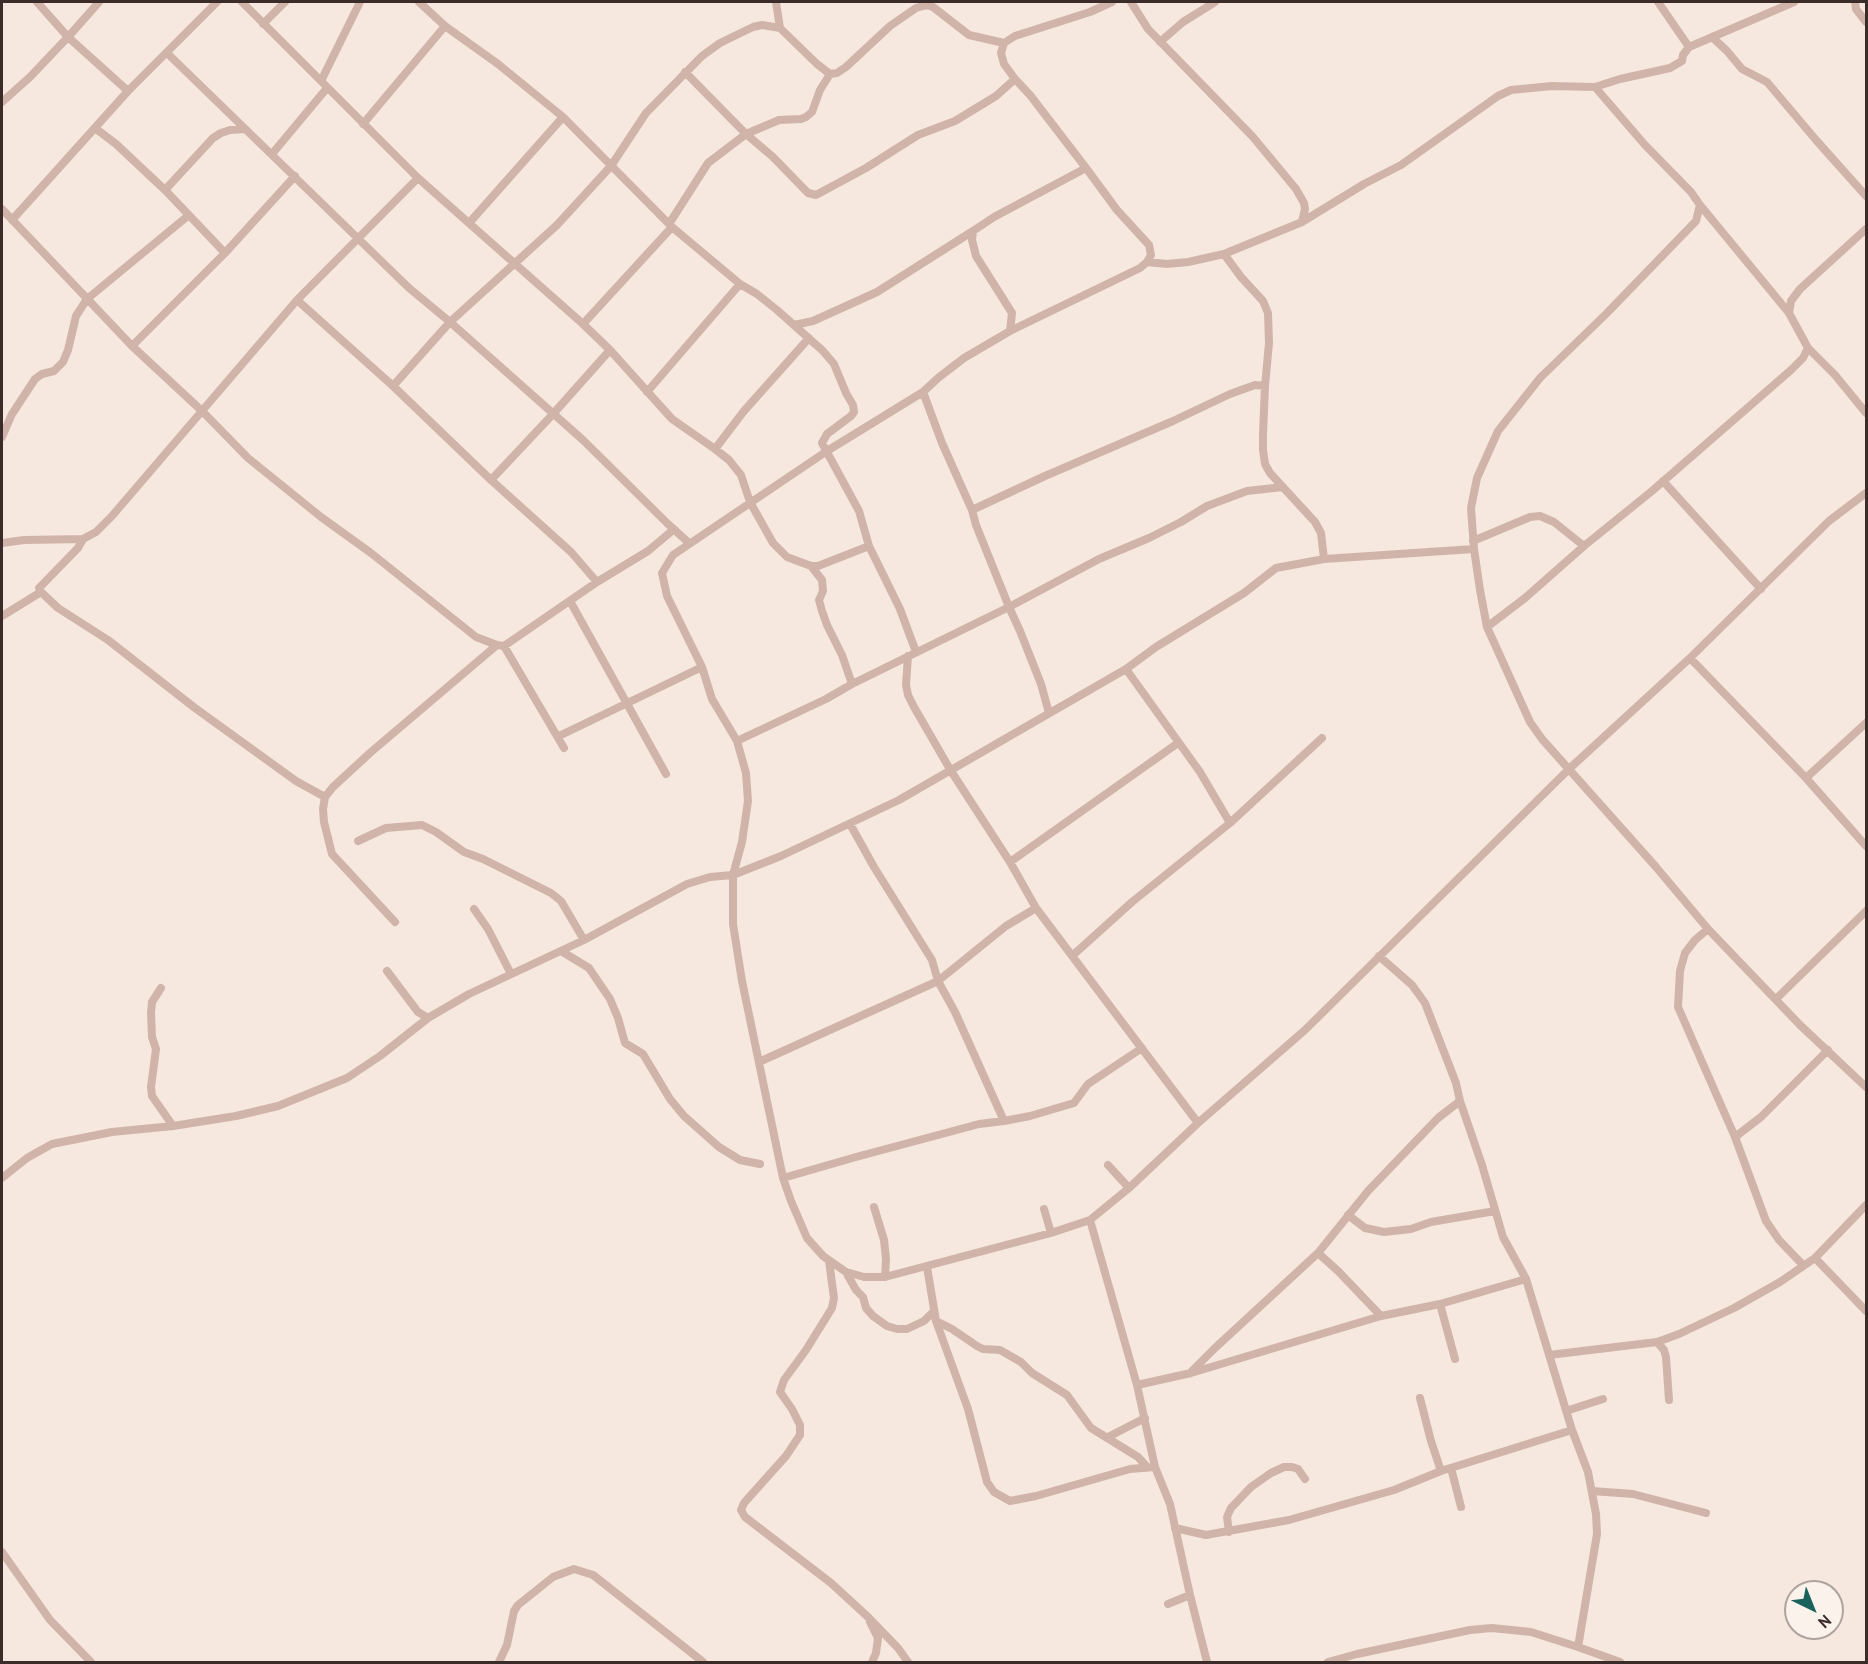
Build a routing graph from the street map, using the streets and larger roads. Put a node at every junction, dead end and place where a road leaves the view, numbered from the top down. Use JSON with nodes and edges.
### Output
{"nodes":[{"id":1,"x":37,"y":2,"type":"edge"},
{"id":2,"x":99,"y":2,"type":"edge"},
{"id":3,"x":217,"y":2,"type":"edge"},
{"id":4,"x":242,"y":2,"type":"edge"},
{"id":5,"x":285,"y":2,"type":"edge"},
{"id":6,"x":360,"y":2,"type":"edge"},
{"id":7,"x":418,"y":2,"type":"edge"},
{"id":8,"x":1112,"y":2,"type":"edge"},
{"id":9,"x":1131,"y":2,"type":"edge"},
{"id":10,"x":1215,"y":2,"type":"edge"},
{"id":11,"x":1658,"y":2,"type":"edge"},
{"id":12,"x":1794,"y":2,"type":"edge"},
{"id":13,"x":1855,"y":2,"type":"edge"},
{"id":14,"x":778,"y":4,"type":"edge"},
{"id":15,"x":1866,"y":22,"type":"edge"},
{"id":16,"x":263,"y":24,"type":"junction"},
{"id":17,"x":445,"y":26,"type":"junction"},
{"id":18,"x":780,"y":28,"type":"junction"},
{"id":19,"x":69,"y":37,"type":"junction"},
{"id":20,"x":1712,"y":37,"type":"junction"},
{"id":21,"x":1160,"y":42,"type":"junction"},
{"id":22,"x":1004,"y":43,"type":"junction"},
{"id":23,"x":1689,"y":47,"type":"junction"},
{"id":24,"x":167,"y":53,"type":"junction"},
{"id":25,"x":685,"y":72,"type":"junction"},
{"id":26,"x":830,"y":74,"type":"junction"},
{"id":27,"x":1015,"y":79,"type":"junction"},
{"id":28,"x":324,"y":85,"type":"junction"},
{"id":29,"x":1595,"y":87,"type":"junction"},
{"id":30,"x":128,"y":91,"type":"junction"},
{"id":31,"x":2,"y":102,"type":"edge"},
{"id":32,"x":562,"y":117,"type":"junction"},
{"id":33,"x":363,"y":124,"type":"junction"},
{"id":34,"x":95,"y":128,"type":"junction"},
{"id":35,"x":245,"y":129,"type":"junction"},
{"id":36,"x":746,"y":134,"type":"junction"},
{"id":37,"x":272,"y":154,"type":"junction"},
{"id":38,"x":612,"y":166,"type":"junction"},
{"id":39,"x":1086,"y":168,"type":"junction"},
{"id":40,"x":295,"y":176,"type":"junction"},
{"id":41,"x":418,"y":178,"type":"junction"},
{"id":42,"x":165,"y":190,"type":"junction"},
{"id":43,"x":1866,"y":196,"type":"edge"},
{"id":44,"x":1700,"y":205,"type":"junction"},
{"id":45,"x":2,"y":209,"type":"edge"},
{"id":46,"x":189,"y":215,"type":"junction"},
{"id":47,"x":12,"y":220,"type":"junction"},
{"id":48,"x":470,"y":222,"type":"junction"},
{"id":49,"x":1302,"y":222,"type":"junction"},
{"id":50,"x":671,"y":225,"type":"junction"},
{"id":51,"x":1866,"y":229,"type":"edge"},
{"id":52,"x":972,"y":231,"type":"junction"},
{"id":53,"x":358,"y":240,"type":"junction"},
{"id":54,"x":225,"y":253,"type":"junction"},
{"id":55,"x":1224,"y":254,"type":"junction"},
{"id":56,"x":1147,"y":262,"type":"junction"},
{"id":57,"x":516,"y":264,"type":"junction"},
{"id":58,"x":740,"y":284,"type":"junction"},
{"id":59,"x":87,"y":299,"type":"junction"},
{"id":60,"x":297,"y":300,"type":"junction"},
{"id":61,"x":1789,"y":313,"type":"junction"},
{"id":62,"x":450,"y":322,"type":"junction"},
{"id":63,"x":583,"y":324,"type":"junction"},
{"id":64,"x":794,"y":326,"type":"junction"},
{"id":65,"x":1011,"y":331,"type":"junction"},
{"id":66,"x":809,"y":338,"type":"junction"},
{"id":67,"x":132,"y":346,"type":"junction"},
{"id":68,"x":1808,"y":348,"type":"junction"},
{"id":69,"x":610,"y":350,"type":"junction"},
{"id":70,"x":393,"y":386,"type":"junction"},
{"id":71,"x":1265,"y":386,"type":"junction"},
{"id":72,"x":647,"y":392,"type":"junction"},
{"id":73,"x":923,"y":392,"type":"junction"},
{"id":74,"x":202,"y":411,"type":"junction"},
{"id":75,"x":1866,"y":413,"type":"edge"},
{"id":76,"x":553,"y":414,"type":"junction"},
{"id":77,"x":2,"y":437,"type":"edge"},
{"id":78,"x":716,"y":449,"type":"junction"},
{"id":79,"x":827,"y":450,"type":"junction"},
{"id":80,"x":491,"y":480,"type":"junction"},
{"id":81,"x":1663,"y":481,"type":"junction"},
{"id":82,"x":1283,"y":487,"type":"junction"},
{"id":83,"x":1866,"y":493,"type":"edge"},
{"id":84,"x":750,"y":502,"type":"junction"},
{"id":85,"x":972,"y":510,"type":"junction"},
{"id":86,"x":673,"y":530,"type":"junction"},
{"id":87,"x":83,"y":538,"type":"junction"},
{"id":88,"x":2,"y":543,"type":"edge"},
{"id":89,"x":689,"y":543,"type":"junction"},
{"id":90,"x":1474,"y":545,"type":"junction"},
{"id":91,"x":869,"y":546,"type":"junction"},
{"id":92,"x":1584,"y":546,"type":"junction"},
{"id":93,"x":1324,"y":559,"type":"junction"},
{"id":94,"x":811,"y":566,"type":"junction"},
{"id":95,"x":597,"y":582,"type":"junction"},
{"id":96,"x":1761,"y":589,"type":"junction"},
{"id":97,"x":41,"y":592,"type":"junction"},
{"id":98,"x":570,"y":601,"type":"junction"},
{"id":99,"x":1009,"y":607,"type":"junction"},
{"id":100,"x":2,"y":616,"type":"edge"},
{"id":101,"x":1487,"y":627,"type":"junction"},
{"id":102,"x":501,"y":645,"type":"junction"},
{"id":103,"x":916,"y":652,"type":"junction"},
{"id":104,"x":908,"y":656,"type":"junction"},
{"id":105,"x":1690,"y":658,"type":"junction"},
{"id":106,"x":702,"y":667,"type":"junction"},
{"id":107,"x":1126,"y":669,"type":"junction"},
{"id":108,"x":852,"y":684,"type":"junction"},
{"id":109,"x":628,"y":704,"type":"junction"},
{"id":110,"x":1049,"y":713,"type":"junction"},
{"id":111,"x":1866,"y":723,"type":"edge"},
{"id":112,"x":559,"y":736,"type":"junction"},
{"id":113,"x":1322,"y":738,"type":"dead end"},
{"id":114,"x":737,"y":741,"type":"junction"},
{"id":115,"x":1178,"y":743,"type":"junction"},
{"id":116,"x":564,"y":748,"type":"dead end"},
{"id":117,"x":1569,"y":769,"type":"junction"},
{"id":118,"x":951,"y":771,"type":"junction"},
{"id":119,"x":666,"y":774,"type":"dead end"},
{"id":120,"x":1806,"y":778,"type":"junction"},
{"id":121,"x":325,"y":797,"type":"junction"},
{"id":122,"x":1230,"y":823,"type":"junction"},
{"id":123,"x":850,"y":824,"type":"junction"},
{"id":124,"x":358,"y":841,"type":"dead end"},
{"id":125,"x":1866,"y":846,"type":"edge"},
{"id":126,"x":1010,"y":862,"type":"junction"},
{"id":127,"x":733,"y":875,"type":"junction"},
{"id":128,"x":1036,"y":908,"type":"junction"},
{"id":129,"x":474,"y":909,"type":"dead end"},
{"id":130,"x":1866,"y":911,"type":"edge"},
{"id":131,"x":395,"y":922,"type":"dead end"},
{"id":132,"x":1708,"y":929,"type":"junction"},
{"id":133,"x":585,"y":940,"type":"junction"},
{"id":134,"x":561,"y":951,"type":"junction"},
{"id":135,"x":1379,"y":956,"type":"junction"},
{"id":136,"x":1072,"y":957,"type":"junction"},
{"id":137,"x":387,"y":971,"type":"dead end"},
{"id":138,"x":511,"y":974,"type":"junction"},
{"id":139,"x":938,"y":981,"type":"junction"},
{"id":140,"x":161,"y":988,"type":"dead end"},
{"id":141,"x":1776,"y":999,"type":"junction"},
{"id":142,"x":428,"y":1017,"type":"junction"},
{"id":143,"x":1142,"y":1048,"type":"junction"},
{"id":144,"x":1828,"y":1050,"type":"junction"},
{"id":145,"x":759,"y":1062,"type":"junction"},
{"id":146,"x":1866,"y":1087,"type":"edge"},
{"id":147,"x":1460,"y":1101,"type":"junction"},
{"id":148,"x":1004,"y":1121,"type":"junction"},
{"id":149,"x":1198,"y":1123,"type":"junction"},
{"id":150,"x":173,"y":1126,"type":"junction"},
{"id":151,"x":1735,"y":1137,"type":"junction"},
{"id":152,"x":760,"y":1164,"type":"dead end"},
{"id":153,"x":1108,"y":1165,"type":"dead end"},
{"id":154,"x":2,"y":1178,"type":"edge"},
{"id":155,"x":783,"y":1178,"type":"junction"},
{"id":156,"x":1129,"y":1188,"type":"junction"},
{"id":157,"x":1866,"y":1205,"type":"edge"},
{"id":158,"x":874,"y":1207,"type":"dead end"},
{"id":159,"x":1044,"y":1209,"type":"dead end"},
{"id":160,"x":1495,"y":1211,"type":"junction"},
{"id":161,"x":1348,"y":1215,"type":"junction"},
{"id":162,"x":1090,"y":1220,"type":"junction"},
{"id":163,"x":1051,"y":1233,"type":"junction"},
{"id":164,"x":1318,"y":1253,"type":"junction"},
{"id":165,"x":1815,"y":1258,"type":"junction"},
{"id":166,"x":829,"y":1261,"type":"junction"},
{"id":167,"x":1803,"y":1265,"type":"junction"},
{"id":168,"x":927,"y":1267,"type":"junction"},
{"id":169,"x":846,"y":1272,"type":"junction"},
{"id":170,"x":885,"y":1277,"type":"junction"},
{"id":171,"x":1526,"y":1279,"type":"junction"},
{"id":172,"x":1440,"y":1304,"type":"junction"},
{"id":173,"x":934,"y":1311,"type":"junction"},
{"id":174,"x":1866,"y":1311,"type":"edge"},
{"id":175,"x":1382,"y":1316,"type":"junction"},
{"id":176,"x":936,"y":1321,"type":"junction"},
{"id":177,"x":1657,"y":1342,"type":"junction"},
{"id":178,"x":1549,"y":1355,"type":"junction"},
{"id":179,"x":1455,"y":1359,"type":"dead end"},
{"id":180,"x":1191,"y":1372,"type":"junction"},
{"id":181,"x":1137,"y":1385,"type":"junction"},
{"id":182,"x":1420,"y":1398,"type":"dead end"},
{"id":183,"x":1603,"y":1399,"type":"dead end"},
{"id":184,"x":1669,"y":1400,"type":"dead end"},
{"id":185,"x":1566,"y":1411,"type":"junction"},
{"id":186,"x":1144,"y":1418,"type":"junction"},
{"id":187,"x":1572,"y":1430,"type":"junction"},
{"id":188,"x":1108,"y":1437,"type":"junction"},
{"id":189,"x":1151,"y":1467,"type":"junction"},
{"id":190,"x":1451,"y":1468,"type":"junction"},
{"id":191,"x":1440,"y":1471,"type":"junction"},
{"id":192,"x":1305,"y":1479,"type":"dead end"},
{"id":193,"x":1592,"y":1491,"type":"junction"},
{"id":194,"x":1461,"y":1507,"type":"dead end"},
{"id":195,"x":1706,"y":1513,"type":"dead end"},
{"id":196,"x":1175,"y":1528,"type":"junction"},
{"id":197,"x":1228,"y":1532,"type":"junction"},
{"id":198,"x":2,"y":1552,"type":"edge"},
{"id":199,"x":1190,"y":1595,"type":"junction"},
{"id":200,"x":1168,"y":1604,"type":"dead end"},
{"id":201,"x":868,"y":1617,"type":"junction"},
{"id":202,"x":1578,"y":1647,"type":"junction"},
{"id":203,"x":92,"y":1662,"type":"edge"},
{"id":204,"x":499,"y":1662,"type":"edge"},
{"id":205,"x":703,"y":1662,"type":"edge"},
{"id":206,"x":872,"y":1662,"type":"edge"},
{"id":207,"x":908,"y":1662,"type":"edge"},
{"id":208,"x":1207,"y":1662,"type":"edge"},
{"id":209,"x":1328,"y":1662,"type":"edge"},
{"id":210,"x":1620,"y":1662,"type":"edge"}],
"edges":[{"from":1,"to":19,"type":"street"},
{"from":2,"to":19,"type":"street"},
{"from":3,"to":24,"type":"street"},
{"from":4,"to":16,"type":"street"},
{"from":5,"to":16,"type":"street"},
{"from":6,"to":28,"type":"street"},
{"from":7,"to":17,"type":"street"},
{"from":8,"to":22,"type":"street"},
{"from":9,"to":21,"type":"street"},
{"from":10,"to":21,"type":"street"},
{"from":11,"to":23,"type":"street"},
{"from":12,"to":20,"type":"street"},
{"from":13,"to":15,"type":"street"},
{"from":14,"to":18,"type":"street"},
{"from":16,"to":28,"type":"street"},
{"from":17,"to":32,"type":"street"},
{"from":17,"to":33,"type":"street"},
{"from":18,"to":25,"type":"street"},
{"from":18,"to":26,"type":"street"},
{"from":19,"to":30,"type":"street"},
{"from":19,"to":31,"type":"street"},
{"from":20,"to":23,"type":"street"},
{"from":20,"to":43,"type":"street"},
{"from":21,"to":49,"type":"street"},
{"from":22,"to":26,"type":"street"},
{"from":22,"to":27,"type":"street"},
{"from":23,"to":29,"type":"street"},
{"from":24,"to":30,"type":"street"},
{"from":24,"to":35,"type":"street"},
{"from":25,"to":36,"type":"street"},
{"from":25,"to":38,"type":"street"},
{"from":26,"to":36,"type":"street"},
{"from":27,"to":36,"type":"street"},
{"from":27,"to":39,"type":"street"},
{"from":28,"to":33,"type":"street"},
{"from":28,"to":37,"type":"street"},
{"from":29,"to":44,"type":"street"},
{"from":29,"to":49,"type":"street"},
{"from":30,"to":34,"type":"street"},
{"from":32,"to":38,"type":"street"},
{"from":32,"to":48,"type":"street"},
{"from":33,"to":41,"type":"street"},
{"from":34,"to":42,"type":"street"},
{"from":34,"to":47,"type":"street"},
{"from":35,"to":37,"type":"street"},
{"from":35,"to":42,"type":"street"},
{"from":36,"to":50,"type":"street"},
{"from":37,"to":40,"type":"street"},
{"from":38,"to":50,"type":"street"},
{"from":38,"to":57,"type":"street"},
{"from":39,"to":52,"type":"street"},
{"from":39,"to":56,"type":"street"},
{"from":40,"to":53,"type":"street"},
{"from":40,"to":54,"type":"street"},
{"from":41,"to":48,"type":"street"},
{"from":41,"to":53,"type":"street"},
{"from":42,"to":46,"type":"street"},
{"from":44,"to":61,"type":"street"},
{"from":44,"to":90,"type":"street"},
{"from":45,"to":47,"type":"street"},
{"from":46,"to":54,"type":"street"},
{"from":46,"to":59,"type":"street"},
{"from":47,"to":59,"type":"street"},
{"from":48,"to":57,"type":"street"},
{"from":49,"to":55,"type":"street"},
{"from":50,"to":58,"type":"street"},
{"from":50,"to":63,"type":"street"},
{"from":51,"to":61,"type":"street"},
{"from":52,"to":64,"type":"street"},
{"from":52,"to":65,"type":"street"},
{"from":53,"to":60,"type":"street"},
{"from":53,"to":62,"type":"street"},
{"from":54,"to":67,"type":"street"},
{"from":55,"to":56,"type":"street"},
{"from":55,"to":71,"type":"street"},
{"from":56,"to":65,"type":"street"},
{"from":57,"to":62,"type":"street"},
{"from":57,"to":63,"type":"street"},
{"from":58,"to":64,"type":"street"},
{"from":58,"to":72,"type":"street"},
{"from":59,"to":67,"type":"street"},
{"from":59,"to":77,"type":"street"},
{"from":60,"to":70,"type":"street"},
{"from":60,"to":74,"type":"street"},
{"from":61,"to":68,"type":"street"},
{"from":62,"to":70,"type":"street"},
{"from":62,"to":76,"type":"street"},
{"from":63,"to":69,"type":"street"},
{"from":64,"to":66,"type":"street"},
{"from":65,"to":73,"type":"street"},
{"from":66,"to":78,"type":"street"},
{"from":66,"to":79,"type":"street"},
{"from":67,"to":74,"type":"street"},
{"from":68,"to":75,"type":"street"},
{"from":68,"to":81,"type":"street"},
{"from":69,"to":72,"type":"street"},
{"from":69,"to":76,"type":"street"},
{"from":70,"to":80,"type":"street"},
{"from":71,"to":82,"type":"street"},
{"from":71,"to":85,"type":"street"},
{"from":72,"to":78,"type":"street"},
{"from":73,"to":79,"type":"street"},
{"from":73,"to":85,"type":"street"},
{"from":74,"to":87,"type":"street"},
{"from":74,"to":102,"type":"street"},
{"from":76,"to":80,"type":"street"},
{"from":76,"to":86,"type":"street"},
{"from":78,"to":84,"type":"street"},
{"from":79,"to":84,"type":"street"},
{"from":79,"to":91,"type":"street"},
{"from":80,"to":95,"type":"street"},
{"from":81,"to":92,"type":"street"},
{"from":81,"to":96,"type":"street"},
{"from":82,"to":93,"type":"street"},
{"from":82,"to":99,"type":"street"},
{"from":83,"to":96,"type":"street"},
{"from":84,"to":89,"type":"street"},
{"from":84,"to":94,"type":"street"},
{"from":85,"to":99,"type":"street"},
{"from":86,"to":89,"type":"street"},
{"from":86,"to":95,"type":"street"},
{"from":87,"to":88,"type":"street"},
{"from":87,"to":97,"type":"street"},
{"from":89,"to":106,"type":"street"},
{"from":90,"to":92,"type":"street"},
{"from":90,"to":93,"type":"street"},
{"from":90,"to":101,"type":"street"},
{"from":91,"to":94,"type":"street"},
{"from":91,"to":103,"type":"street"},
{"from":92,"to":101,"type":"street"},
{"from":93,"to":107,"type":"street"},
{"from":94,"to":108,"type":"street"},
{"from":95,"to":98,"type":"street"},
{"from":96,"to":105,"type":"street"},
{"from":97,"to":100,"type":"street"},
{"from":97,"to":121,"type":"street"},
{"from":98,"to":102,"type":"street"},
{"from":98,"to":109,"type":"street"},
{"from":99,"to":103,"type":"street"},
{"from":99,"to":110,"type":"street"},
{"from":101,"to":117,"type":"street"},
{"from":102,"to":112,"type":"street"},
{"from":102,"to":121,"type":"street"},
{"from":103,"to":104,"type":"street"},
{"from":104,"to":108,"type":"street"},
{"from":104,"to":118,"type":"street"},
{"from":105,"to":117,"type":"street"},
{"from":105,"to":120,"type":"street"},
{"from":106,"to":109,"type":"street"},
{"from":106,"to":114,"type":"street"},
{"from":107,"to":110,"type":"street"},
{"from":107,"to":115,"type":"street"},
{"from":108,"to":114,"type":"street"},
{"from":109,"to":112,"type":"street"},
{"from":109,"to":119,"type":"street"},
{"from":110,"to":118,"type":"street"},
{"from":111,"to":120,"type":"street"},
{"from":112,"to":116,"type":"street"},
{"from":113,"to":122,"type":"street"},
{"from":114,"to":127,"type":"street"},
{"from":115,"to":122,"type":"street"},
{"from":115,"to":126,"type":"street"},
{"from":117,"to":132,"type":"street"},
{"from":117,"to":135,"type":"street"},
{"from":118,"to":123,"type":"street"},
{"from":118,"to":126,"type":"street"},
{"from":120,"to":125,"type":"street"},
{"from":121,"to":131,"type":"street"},
{"from":122,"to":136,"type":"street"},
{"from":123,"to":127,"type":"street"},
{"from":123,"to":139,"type":"street"},
{"from":124,"to":133,"type":"street"},
{"from":126,"to":128,"type":"street"},
{"from":127,"to":133,"type":"street"},
{"from":127,"to":145,"type":"street"},
{"from":128,"to":136,"type":"street"},
{"from":128,"to":139,"type":"street"},
{"from":129,"to":138,"type":"street"},
{"from":130,"to":141,"type":"street"},
{"from":132,"to":141,"type":"street"},
{"from":132,"to":151,"type":"street"},
{"from":133,"to":134,"type":"street"},
{"from":134,"to":138,"type":"street"},
{"from":134,"to":152,"type":"street"},
{"from":135,"to":147,"type":"street"},
{"from":135,"to":149,"type":"street"},
{"from":136,"to":143,"type":"street"},
{"from":137,"to":142,"type":"street"},
{"from":138,"to":142,"type":"street"},
{"from":139,"to":145,"type":"street"},
{"from":139,"to":148,"type":"street"},
{"from":140,"to":150,"type":"street"},
{"from":141,"to":144,"type":"street"},
{"from":142,"to":150,"type":"street"},
{"from":143,"to":148,"type":"street"},
{"from":143,"to":149,"type":"street"},
{"from":144,"to":146,"type":"street"},
{"from":144,"to":151,"type":"street"},
{"from":145,"to":155,"type":"street"},
{"from":147,"to":160,"type":"street"},
{"from":147,"to":161,"type":"street"},
{"from":148,"to":155,"type":"street"},
{"from":149,"to":156,"type":"street"},
{"from":150,"to":154,"type":"street"},
{"from":151,"to":167,"type":"street"},
{"from":153,"to":156,"type":"street"},
{"from":155,"to":166,"type":"street"},
{"from":156,"to":162,"type":"street"},
{"from":157,"to":165,"type":"street"},
{"from":158,"to":170,"type":"street"},
{"from":159,"to":163,"type":"street"},
{"from":160,"to":161,"type":"street"},
{"from":160,"to":171,"type":"street"},
{"from":161,"to":164,"type":"street"},
{"from":162,"to":163,"type":"street"},
{"from":162,"to":181,"type":"street"},
{"from":163,"to":168,"type":"street"},
{"from":164,"to":175,"type":"street"},
{"from":164,"to":180,"type":"street"},
{"from":165,"to":167,"type":"street"},
{"from":165,"to":174,"type":"street"},
{"from":166,"to":169,"type":"street"},
{"from":166,"to":201,"type":"street"},
{"from":167,"to":177,"type":"street"},
{"from":168,"to":170,"type":"street"},
{"from":168,"to":173,"type":"street"},
{"from":169,"to":170,"type":"street"},
{"from":169,"to":173,"type":"street"},
{"from":171,"to":172,"type":"street"},
{"from":171,"to":178,"type":"street"},
{"from":172,"to":175,"type":"street"},
{"from":172,"to":179,"type":"street"},
{"from":173,"to":176,"type":"street"},
{"from":175,"to":180,"type":"street"},
{"from":176,"to":188,"type":"street"},
{"from":176,"to":189,"type":"street"},
{"from":177,"to":178,"type":"street"},
{"from":177,"to":184,"type":"street"},
{"from":178,"to":185,"type":"street"},
{"from":180,"to":181,"type":"street"},
{"from":181,"to":186,"type":"street"},
{"from":182,"to":191,"type":"street"},
{"from":183,"to":185,"type":"street"},
{"from":185,"to":187,"type":"street"},
{"from":186,"to":188,"type":"street"},
{"from":186,"to":189,"type":"street"},
{"from":187,"to":190,"type":"street"},
{"from":187,"to":193,"type":"street"},
{"from":188,"to":189,"type":"street"},
{"from":189,"to":196,"type":"street"},
{"from":190,"to":191,"type":"street"},
{"from":190,"to":194,"type":"street"},
{"from":191,"to":197,"type":"street"},
{"from":192,"to":197,"type":"street"},
{"from":193,"to":195,"type":"street"},
{"from":193,"to":202,"type":"street"},
{"from":196,"to":197,"type":"street"},
{"from":196,"to":199,"type":"street"},
{"from":198,"to":203,"type":"street"},
{"from":199,"to":200,"type":"street"},
{"from":199,"to":208,"type":"street"},
{"from":201,"to":206,"type":"street"},
{"from":201,"to":207,"type":"street"},
{"from":202,"to":209,"type":"street"},
{"from":202,"to":210,"type":"street"},
{"from":204,"to":205,"type":"street"}]}
